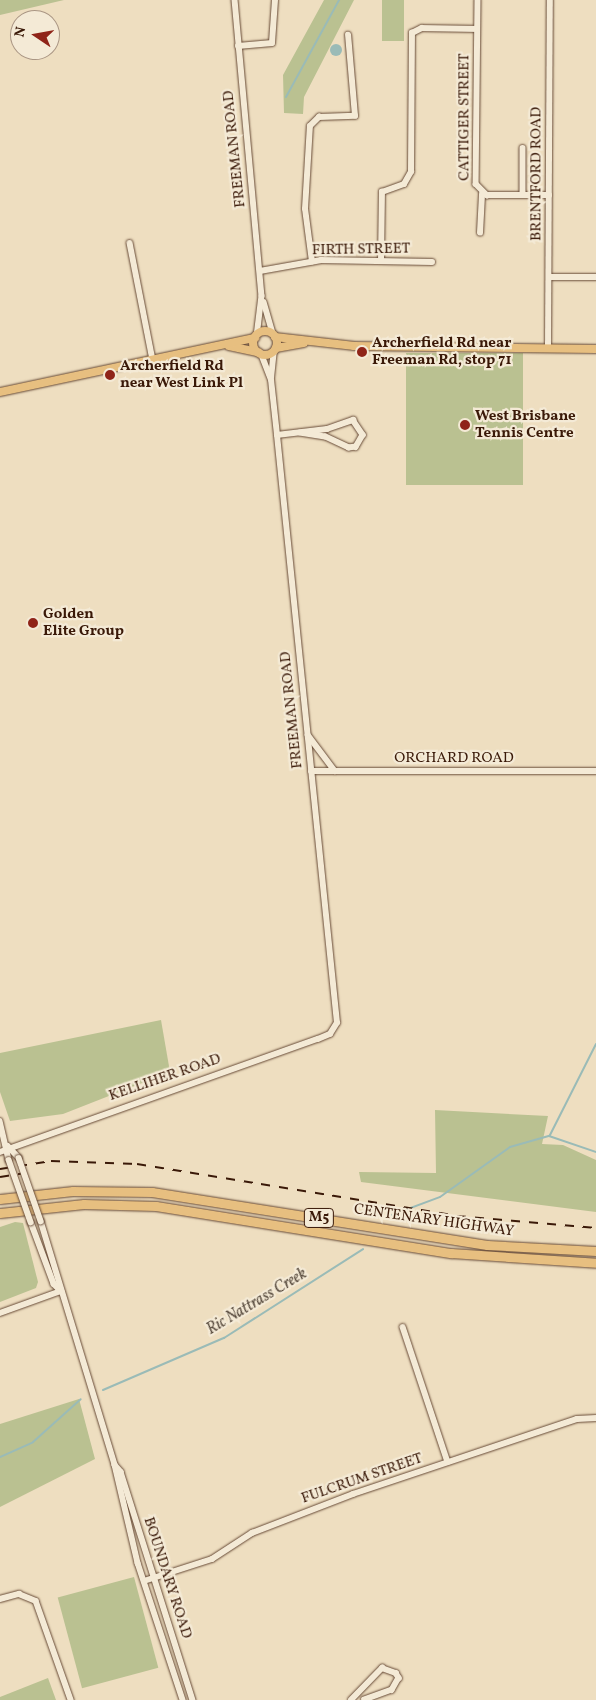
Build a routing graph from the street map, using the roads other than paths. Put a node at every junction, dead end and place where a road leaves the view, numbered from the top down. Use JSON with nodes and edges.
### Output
{"nodes":[{"id":1,"x":235,"y":0,"type":"edge"},
{"id":2,"x":275,"y":0,"type":"edge"},
{"id":3,"x":478,"y":0,"type":"edge"},
{"id":4,"x":550,"y":0,"type":"edge"},
{"id":5,"x":477,"y":29,"type":"junction"},
{"id":6,"x":348,"y":35,"type":"dead end"},
{"id":7,"x":238,"y":46,"type":"junction"},
{"id":8,"x":522,"y":148,"type":"dead end"},
{"id":9,"x":482,"y":194,"type":"junction"},
{"id":10,"x":523,"y":195,"type":"junction"},
{"id":11,"x":549,"y":195,"type":"junction"},
{"id":12,"x":480,"y":233,"type":"dead end"},
{"id":13,"x":130,"y":243,"type":"dead end"},
{"id":14,"x":381,"y":261,"type":"junction"},
{"id":15,"x":312,"y":262,"type":"junction"},
{"id":16,"x":432,"y":262,"type":"dead end"},
{"id":17,"x":260,"y":271,"type":"junction"},
{"id":18,"x":548,"y":277,"type":"junction"},
{"id":19,"x":596,"y":277,"type":"edge"},
{"id":20,"x":262,"y":296,"type":"junction"},
{"id":21,"x":256,"y":336,"type":"junction"},
{"id":22,"x":274,"y":336,"type":"junction"},
{"id":23,"x":306,"y":342,"type":"junction"},
{"id":24,"x":226,"y":345,"type":"junction"},
{"id":25,"x":596,"y":347,"type":"edge"},
{"id":26,"x":548,"y":348,"type":"junction"},
{"id":27,"x":275,"y":349,"type":"junction"},
{"id":28,"x":260,"y":353,"type":"junction"},
{"id":29,"x":153,"y":360,"type":"junction"},
{"id":30,"x":270,"y":380,"type":"junction"},
{"id":31,"x":0,"y":392,"type":"edge"},
{"id":32,"x":300,"y":433,"type":"junction"},
{"id":33,"x":277,"y":435,"type":"junction"},
{"id":34,"x":308,"y":734,"type":"junction"},
{"id":35,"x":311,"y":771,"type":"junction"},
{"id":36,"x":335,"y":771,"type":"junction"},
{"id":37,"x":596,"y":771,"type":"edge"},
{"id":38,"x":330,"y":1034,"type":"joint"},
{"id":39,"x":0,"y":1121,"type":"edge"},
{"id":40,"x":0,"y":1145,"type":"edge"},
{"id":41,"x":8,"y":1146,"type":"junction"},
{"id":42,"x":0,"y":1152,"type":"edge"},
{"id":43,"x":0,"y":1199,"type":"edge"},
{"id":44,"x":0,"y":1213,"type":"edge"},
{"id":45,"x":596,"y":1250,"type":"edge"},
{"id":46,"x":563,"y":1262,"type":"junction"},
{"id":47,"x":596,"y":1263,"type":"edge"},
{"id":48,"x":596,"y":1268,"type":"edge"},
{"id":49,"x":61,"y":1291,"type":"junction"},
{"id":50,"x":0,"y":1313,"type":"edge"},
{"id":51,"x":403,"y":1327,"type":"dead end"},
{"id":52,"x":596,"y":1418,"type":"edge"},
{"id":53,"x":448,"y":1462,"type":"junction"},
{"id":54,"x":115,"y":1465,"type":"junction"},
{"id":55,"x":153,"y":1578,"type":"junction"},
{"id":56,"x":144,"y":1581,"type":"junction"},
{"id":57,"x":0,"y":1599,"type":"edge"},
{"id":58,"x":71,"y":1700,"type":"edge"},
{"id":59,"x":183,"y":1700,"type":"edge"},
{"id":60,"x":194,"y":1700,"type":"edge"},
{"id":61,"x":351,"y":1700,"type":"edge"},
{"id":62,"x":365,"y":1700,"type":"edge"}],
"edges":[{"from":1,"to":7,"type":"street","name":"FREEMAN ROAD"},
{"from":2,"to":7,"type":"street"},
{"from":3,"to":5,"type":"street","name":"CATTIGER STREET"},
{"from":4,"to":11,"type":"street","name":"BRENTFORD ROAD"},
{"from":5,"to":9,"type":"street","name":"CATTIGER STREET"},
{"from":5,"to":14,"type":"street"},
{"from":6,"to":15,"type":"street"},
{"from":7,"to":17,"type":"street","name":"FREEMAN ROAD"},
{"from":8,"to":10,"type":"street"},
{"from":9,"to":10,"type":"street","name":"CATTIGER STREET"},
{"from":9,"to":12,"type":"street"},
{"from":10,"to":11,"type":"street","name":"CATTIGER STREET"},
{"from":11,"to":18,"type":"street","name":"BRENTFORD ROAD"},
{"from":13,"to":29,"type":"street"},
{"from":14,"to":15,"type":"street","name":"FIRTH STREET"},
{"from":14,"to":16,"type":"street","name":"FIRTH STREET"},
{"from":15,"to":17,"type":"street","name":"FIRTH STREET"},
{"from":17,"to":20,"type":"street","name":"FREEMAN ROAD"},
{"from":18,"to":19,"type":"street"},
{"from":18,"to":26,"type":"street","name":"BRENTFORD ROAD"},
{"from":20,"to":21,"type":"street","name":"FREEMAN ROAD"},
{"from":20,"to":22,"type":"street","name":"FREEMAN ROAD"},
{"from":21,"to":22,"type":"main road"},
{"from":21,"to":24,"type":"main road"},
{"from":21,"to":28,"type":"main road"},
{"from":22,"to":23,"type":"main road"},
{"from":22,"to":27,"type":"main road"},
{"from":23,"to":26,"type":"main road"},
{"from":23,"to":27,"type":"main road"},
{"from":24,"to":28,"type":"main road"},
{"from":24,"to":29,"type":"main road"},
{"from":25,"to":26,"type":"main road"},
{"from":27,"to":28,"type":"main road"},
{"from":27,"to":30,"type":"street","name":"FREEMAN ROAD"},
{"from":28,"to":30,"type":"street","name":"FREEMAN ROAD"},
{"from":29,"to":31,"type":"main road"},
{"from":30,"to":33,"type":"street","name":"FREEMAN ROAD"},
{"from":32,"to":32,"type":"street"},
{"from":32,"to":33,"type":"street"},
{"from":33,"to":34,"type":"street","name":"FREEMAN ROAD"},
{"from":34,"to":35,"type":"street","name":"FREEMAN ROAD"},
{"from":34,"to":36,"type":"street"},
{"from":35,"to":36,"type":"street","name":"ORCHARD ROAD"},
{"from":35,"to":38,"type":"street","name":"FREEMAN ROAD"},
{"from":36,"to":37,"type":"street","name":"ORCHARD ROAD"},
{"from":38,"to":41,"type":"street","name":"KELLIHER ROAD"},
{"from":39,"to":41,"type":"street","name":"BOUNDARY ROAD"},
{"from":40,"to":41,"type":"street","name":"KELLIHER ROAD"},
{"from":41,"to":42,"type":"street","name":"KELLIHER ROAD"},
{"from":41,"to":49,"type":"street","name":"BOUNDARY ROAD","bridge":true},
{"from":41,"to":49,"type":"street","name":"BOUNDARY ROAD","bridge":true},
{"from":43,"to":45,"type":"highway","name":"CENTENARY HIGHWAY","number":"M5"},
{"from":44,"to":46,"type":"highway","name":"CENTENARY HIGHWAY","number":"M5"},
{"from":46,"to":47,"type":"highway","name":"CENTENARY HIGHWAY","number":"M5"},
{"from":46,"to":48,"type":"highway"},
{"from":49,"to":50,"type":"street"},
{"from":49,"to":54,"type":"street","name":"BOUNDARY ROAD"},
{"from":51,"to":53,"type":"street"},
{"from":52,"to":53,"type":"street","name":"FULCRUM STREET"},
{"from":53,"to":55,"type":"street","name":"FULCRUM STREET"},
{"from":54,"to":55,"type":"street","name":"BOUNDARY ROAD"},
{"from":54,"to":56,"type":"street","name":"BOUNDARY ROAD"},
{"from":55,"to":56,"type":"street","name":"FULCRUM STREET"},
{"from":55,"to":60,"type":"street","name":"BOUNDARY ROAD"},
{"from":56,"to":59,"type":"street","name":"BOUNDARY ROAD"},
{"from":57,"to":58,"type":"street"},
{"from":61,"to":62,"type":"street"}]}
